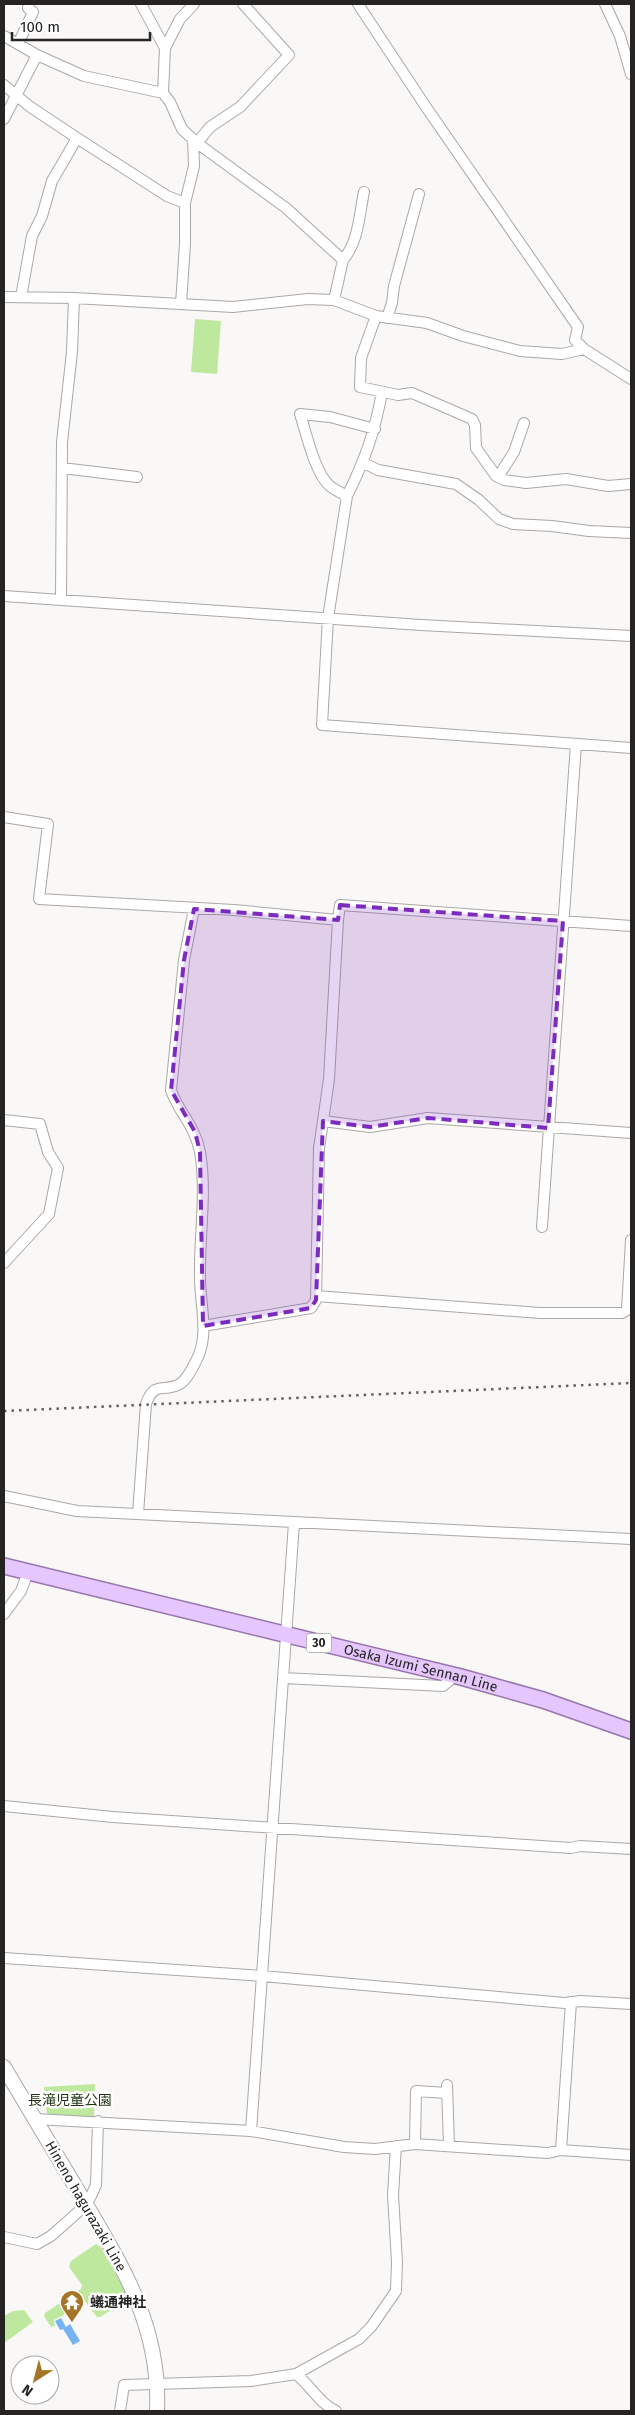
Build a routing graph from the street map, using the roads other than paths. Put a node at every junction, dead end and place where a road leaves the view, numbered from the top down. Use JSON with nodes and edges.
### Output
{"nodes":[{"id":1,"x":29,"y":4,"type":"edge"},
{"id":2,"x":141,"y":4,"type":"edge"},
{"id":3,"x":194,"y":4,"type":"edge"},
{"id":4,"x":242,"y":4,"type":"edge"},
{"id":5,"x":358,"y":4,"type":"edge"},
{"id":6,"x":605,"y":4,"type":"edge"},
{"id":7,"x":4,"y":36,"type":"edge"},
{"id":8,"x":18,"y":44,"type":"junction"},
{"id":9,"x":165,"y":48,"type":"junction"},
{"id":10,"x":37,"y":55,"type":"junction"},
{"id":11,"x":631,"y":74,"type":"edge"},
{"id":12,"x":4,"y":85,"type":"edge"},
{"id":13,"x":163,"y":93,"type":"junction"},
{"id":14,"x":17,"y":94,"type":"junction"},
{"id":15,"x":4,"y":119,"type":"edge"},
{"id":16,"x":78,"y":138,"type":"junction"},
{"id":17,"x":195,"y":141,"type":"junction"},
{"id":18,"x":364,"y":192,"type":"dead end"},
{"id":19,"x":419,"y":194,"type":"dead end"},
{"id":20,"x":185,"y":203,"type":"junction"},
{"id":21,"x":343,"y":260,"type":"junction"},
{"id":22,"x":4,"y":297,"type":"edge"},
{"id":23,"x":21,"y":297,"type":"junction"},
{"id":24,"x":74,"y":298,"type":"junction"},
{"id":25,"x":334,"y":300,"type":"junction"},
{"id":26,"x":181,"y":304,"type":"junction"},
{"id":27,"x":376,"y":316,"type":"junction"},
{"id":28,"x":387,"y":318,"type":"junction"},
{"id":29,"x":584,"y":350,"type":"junction"},
{"id":30,"x":631,"y":378,"type":"edge"},
{"id":31,"x":382,"y":392,"type":"junction"},
{"id":32,"x":524,"y":423,"type":"dead end"},
{"id":33,"x":375,"y":429,"type":"junction"},
{"id":34,"x":364,"y":463,"type":"junction"},
{"id":35,"x":62,"y":468,"type":"junction"},
{"id":36,"x":137,"y":477,"type":"dead end"},
{"id":37,"x":498,"y":477,"type":"junction"},
{"id":38,"x":631,"y":484,"type":"edge"},
{"id":39,"x":347,"y":496,"type":"junction"},
{"id":40,"x":631,"y":533,"type":"edge"},
{"id":41,"x":4,"y":596,"type":"edge"},
{"id":42,"x":61,"y":600,"type":"junction"},
{"id":43,"x":328,"y":618,"type":"junction"},
{"id":44,"x":631,"y":636,"type":"edge"},
{"id":45,"x":576,"y":744,"type":"junction"},
{"id":46,"x":631,"y":748,"type":"edge"},
{"id":47,"x":4,"y":818,"type":"edge"},
{"id":48,"x":194,"y":908,"type":"junction"},
{"id":49,"x":338,"y":920,"type":"junction"},
{"id":50,"x":563,"y":921,"type":"junction"},
{"id":51,"x":631,"y":926,"type":"edge"},
{"id":52,"x":4,"y":1120,"type":"edge"},
{"id":53,"x":323,"y":1121,"type":"junction"},
{"id":54,"x":548,"y":1128,"type":"junction"},
{"id":55,"x":631,"y":1133,"type":"edge"},
{"id":56,"x":542,"y":1227,"type":"dead end"},
{"id":57,"x":631,"y":1240,"type":"edge"},
{"id":58,"x":4,"y":1263,"type":"edge"},
{"id":59,"x":316,"y":1296,"type":"junction"},
{"id":60,"x":203,"y":1326,"type":"junction"},
{"id":61,"x":4,"y":1496,"type":"edge"},
{"id":62,"x":138,"y":1514,"type":"junction"},
{"id":63,"x":294,"y":1523,"type":"junction"},
{"id":64,"x":631,"y":1539,"type":"edge"},
{"id":65,"x":4,"y":1566,"type":"edge"},
{"id":66,"x":28,"y":1572,"type":"junction"},
{"id":67,"x":4,"y":1614,"type":"edge"},
{"id":68,"x":286,"y":1635,"type":"junction"},
{"id":69,"x":455,"y":1676,"type":"junction"},
{"id":70,"x":283,"y":1678,"type":"junction"},
{"id":71,"x":631,"y":1730,"type":"edge"},
{"id":72,"x":4,"y":1806,"type":"edge"},
{"id":73,"x":273,"y":1826,"type":"junction"},
{"id":74,"x":631,"y":1850,"type":"edge"},
{"id":75,"x":4,"y":1958,"type":"edge"},
{"id":76,"x":262,"y":1976,"type":"junction"},
{"id":77,"x":571,"y":2002,"type":"junction"},
{"id":78,"x":631,"y":2004,"type":"edge"},
{"id":79,"x":4,"y":2067,"type":"edge"},
{"id":80,"x":35,"y":2119,"type":"junction"},
{"id":81,"x":98,"y":2121,"type":"junction"},
{"id":82,"x":251,"y":2131,"type":"junction"},
{"id":83,"x":416,"y":2144,"type":"junction"},
{"id":84,"x":396,"y":2146,"type":"junction"},
{"id":85,"x":449,"y":2146,"type":"junction"},
{"id":86,"x":561,"y":2150,"type":"junction"},
{"id":87,"x":631,"y":2155,"type":"edge"},
{"id":88,"x":86,"y":2205,"type":"junction"},
{"id":89,"x":4,"y":2237,"type":"edge"},
{"id":90,"x":296,"y":2374,"type":"junction"},
{"id":91,"x":157,"y":2383,"type":"junction"},
{"id":92,"x":120,"y":2411,"type":"edge"},
{"id":93,"x":157,"y":2411,"type":"edge"},
{"id":94,"x":336,"y":2411,"type":"edge"}],
"edges":[{"from":1,"to":8,"type":"street"},
{"from":2,"to":9,"type":"street"},
{"from":3,"to":9,"type":"street"},
{"from":4,"to":17,"type":"street"},
{"from":5,"to":29,"type":"street"},
{"from":6,"to":11,"type":"street"},
{"from":7,"to":8,"type":"street"},
{"from":8,"to":10,"type":"street"},
{"from":9,"to":13,"type":"street"},
{"from":10,"to":13,"type":"street"},
{"from":10,"to":14,"type":"street"},
{"from":12,"to":14,"type":"street"},
{"from":13,"to":17,"type":"street"},
{"from":14,"to":15,"type":"street"},
{"from":14,"to":16,"type":"street"},
{"from":16,"to":20,"type":"street"},
{"from":16,"to":23,"type":"street"},
{"from":17,"to":20,"type":"street"},
{"from":17,"to":21,"type":"street"},
{"from":18,"to":21,"type":"street"},
{"from":19,"to":28,"type":"street"},
{"from":20,"to":26,"type":"street"},
{"from":21,"to":25,"type":"street"},
{"from":22,"to":23,"type":"street"},
{"from":23,"to":24,"type":"street"},
{"from":24,"to":26,"type":"street"},
{"from":24,"to":35,"type":"street"},
{"from":25,"to":26,"type":"street"},
{"from":25,"to":27,"type":"street"},
{"from":27,"to":28,"type":"street"},
{"from":27,"to":31,"type":"street"},
{"from":28,"to":29,"type":"street"},
{"from":29,"to":30,"type":"street"},
{"from":31,"to":33,"type":"street"},
{"from":31,"to":37,"type":"street"},
{"from":32,"to":37,"type":"street"},
{"from":33,"to":34,"type":"street"},
{"from":33,"to":39,"type":"street"},
{"from":34,"to":39,"type":"street"},
{"from":34,"to":40,"type":"street"},
{"from":35,"to":36,"type":"street"},
{"from":35,"to":42,"type":"street"},
{"from":37,"to":38,"type":"street"},
{"from":39,"to":43,"type":"street"},
{"from":41,"to":42,"type":"street"},
{"from":42,"to":43,"type":"street"},
{"from":43,"to":44,"type":"street"},
{"from":43,"to":45,"type":"street"},
{"from":45,"to":46,"type":"street"},
{"from":45,"to":50,"type":"street"},
{"from":47,"to":48,"type":"street"},
{"from":48,"to":49,"type":"street"},
{"from":48,"to":60,"type":"street"},
{"from":49,"to":50,"type":"street"},
{"from":49,"to":53,"type":"street"},
{"from":50,"to":51,"type":"street"},
{"from":50,"to":54,"type":"street"},
{"from":52,"to":58,"type":"street"},
{"from":53,"to":54,"type":"street"},
{"from":53,"to":59,"type":"street"},
{"from":54,"to":55,"type":"street"},
{"from":54,"to":56,"type":"street"},
{"from":57,"to":59,"type":"street"},
{"from":59,"to":60,"type":"street"},
{"from":60,"to":62,"type":"street"},
{"from":61,"to":62,"type":"street"},
{"from":62,"to":63,"type":"street"},
{"from":63,"to":64,"type":"street"},
{"from":63,"to":68,"type":"street"},
{"from":65,"to":66,"type":"main road","name":"Osaka Izumi Sennan Line","number":"30"},
{"from":66,"to":67,"type":"street"},
{"from":66,"to":68,"type":"main road","name":"Osaka Izumi Sennan Line","number":"30"},
{"from":68,"to":69,"type":"main road","name":"Osaka Izumi Sennan Line","number":"30"},
{"from":68,"to":70,"type":"street"},
{"from":69,"to":70,"type":"street"},
{"from":69,"to":71,"type":"main road","name":"Osaka Izumi Sennan Line","number":"30"},
{"from":70,"to":73,"type":"street"},
{"from":72,"to":73,"type":"street"},
{"from":73,"to":74,"type":"street"},
{"from":73,"to":76,"type":"street"},
{"from":75,"to":76,"type":"street"},
{"from":76,"to":77,"type":"street"},
{"from":76,"to":82,"type":"street"},
{"from":77,"to":78,"type":"street"},
{"from":77,"to":86,"type":"street"},
{"from":79,"to":80,"type":"main road","name":"Hineno hagurazaki Line"},
{"from":80,"to":81,"type":"street"},
{"from":80,"to":88,"type":"main road","name":"Hineno hagurazaki Line"},
{"from":81,"to":82,"type":"street"},
{"from":81,"to":88,"type":"street"},
{"from":82,"to":84,"type":"street"},
{"from":83,"to":84,"type":"street"},
{"from":83,"to":85,"type":"street"},
{"from":83,"to":85,"type":"street"},
{"from":84,"to":90,"type":"street"},
{"from":85,"to":86,"type":"street"},
{"from":86,"to":87,"type":"street"},
{"from":88,"to":89,"type":"street"},
{"from":88,"to":91,"type":"main road","name":"Hineno hagurazaki Line"},
{"from":90,"to":91,"type":"street"},
{"from":90,"to":94,"type":"street"},
{"from":91,"to":92,"type":"street"},
{"from":91,"to":93,"type":"main road","name":"Hineno hagurazaki Line"}]}
